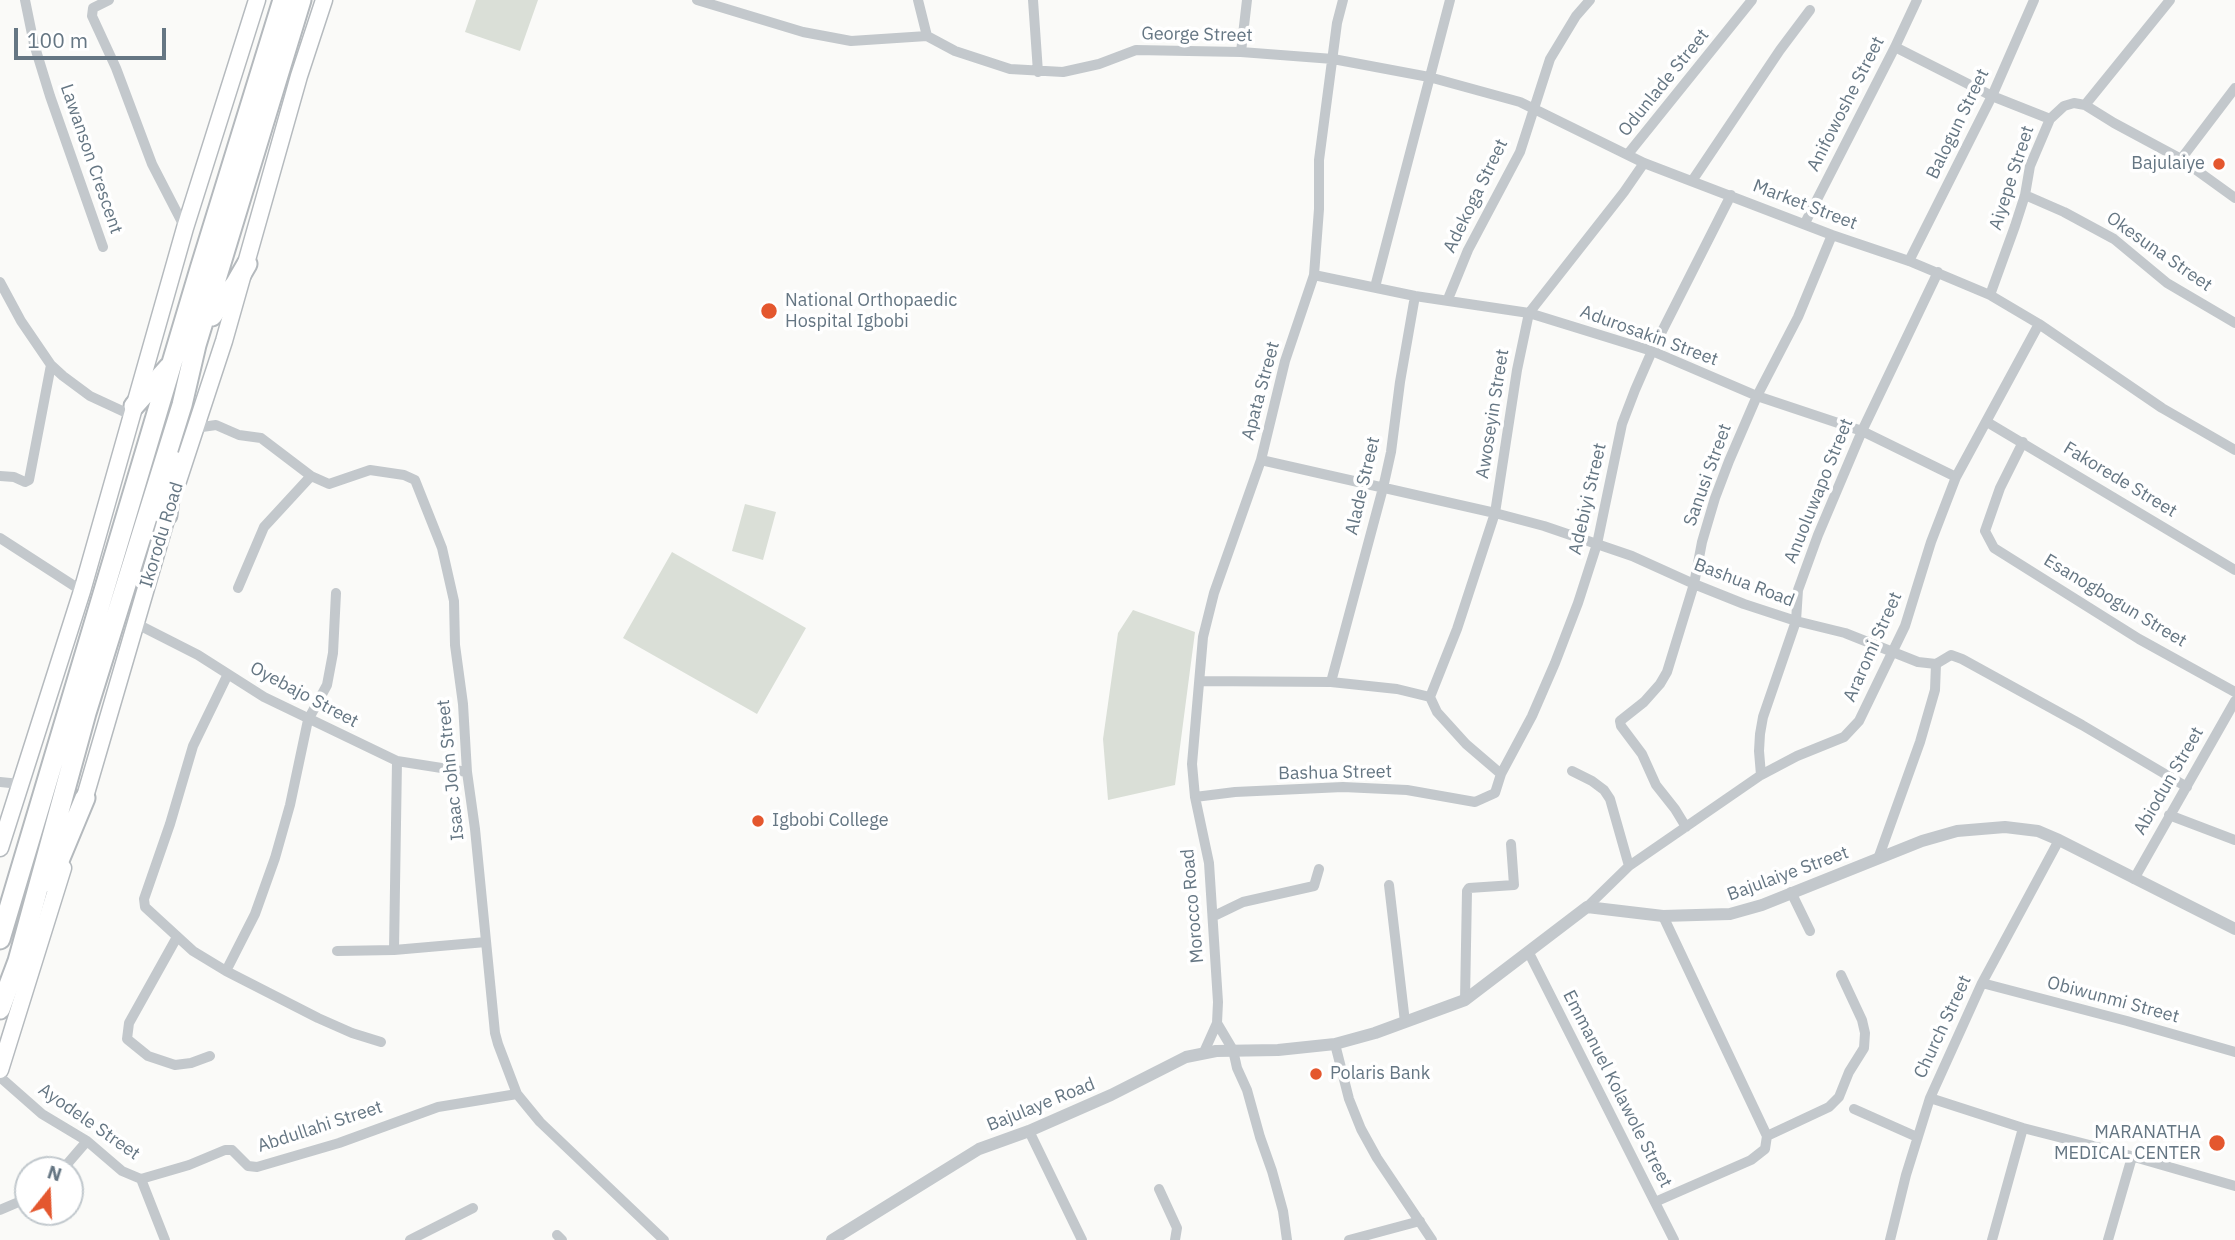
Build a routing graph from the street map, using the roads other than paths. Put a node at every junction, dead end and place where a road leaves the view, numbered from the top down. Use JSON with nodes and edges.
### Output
{"nodes":[{"id":1,"x":25,"y":0,"type":"edge"},
{"id":2,"x":109,"y":0,"type":"edge"},
{"id":3,"x":257,"y":0,"type":"edge"},
{"id":4,"x":267,"y":0,"type":"edge"},
{"id":5,"x":283,"y":0,"type":"edge"},
{"id":6,"x":301,"y":0,"type":"edge"},
{"id":7,"x":324,"y":0,"type":"edge"},
{"id":8,"x":697,"y":0,"type":"edge"},
{"id":9,"x":918,"y":0,"type":"edge"},
{"id":10,"x":1033,"y":0,"type":"edge"},
{"id":11,"x":1247,"y":0,"type":"edge"},
{"id":12,"x":1343,"y":0,"type":"edge"},
{"id":13,"x":1450,"y":0,"type":"edge"},
{"id":14,"x":1590,"y":0,"type":"edge"},
{"id":15,"x":1752,"y":0,"type":"edge"},
{"id":16,"x":1917,"y":0,"type":"edge"},
{"id":17,"x":2034,"y":0,"type":"edge"},
{"id":18,"x":2169,"y":0,"type":"edge"},
{"id":19,"x":1810,"y":10,"type":"dead end"},
{"id":20,"x":927,"y":36,"type":"junction"},
{"id":21,"x":272,"y":37,"type":"junction"},
{"id":22,"x":1895,"y":47,"type":"junction"},
{"id":23,"x":1241,"y":52,"type":"junction"},
{"id":24,"x":1333,"y":59,"type":"junction"},
{"id":25,"x":1038,"y":72,"type":"junction"},
{"id":26,"x":1429,"y":77,"type":"junction"},
{"id":27,"x":2235,"y":88,"type":"edge"},
{"id":28,"x":1992,"y":96,"type":"junction"},
{"id":29,"x":2085,"y":105,"type":"junction"},
{"id":30,"x":1533,"y":107,"type":"junction"},
{"id":31,"x":2050,"y":119,"type":"junction"},
{"id":32,"x":1628,"y":154,"type":"junction"},
{"id":33,"x":2181,"y":159,"type":"junction"},
{"id":34,"x":1644,"y":163,"type":"junction"},
{"id":35,"x":1692,"y":181,"type":"junction"},
{"id":36,"x":1731,"y":195,"type":"junction"},
{"id":37,"x":2025,"y":195,"type":"junction"},
{"id":38,"x":2235,"y":198,"type":"edge"},
{"id":39,"x":1805,"y":223,"type":"junction"},
{"id":40,"x":185,"y":228,"type":"junction"},
{"id":41,"x":1832,"y":235,"type":"junction"},
{"id":42,"x":103,"y":247,"type":"dead end"},
{"id":43,"x":1909,"y":261,"type":"junction"},
{"id":44,"x":247,"y":264,"type":"junction"},
{"id":45,"x":1938,"y":272,"type":"junction"},
{"id":46,"x":1314,"y":275,"type":"junction"},
{"id":47,"x":0,"y":282,"type":"edge"},
{"id":48,"x":1376,"y":287,"type":"junction"},
{"id":49,"x":1990,"y":295,"type":"junction"},
{"id":50,"x":1415,"y":296,"type":"junction"},
{"id":51,"x":4,"y":299,"type":"edge"},
{"id":52,"x":1448,"y":299,"type":"junction"},
{"id":53,"x":1530,"y":313,"type":"junction"},
{"id":54,"x":2235,"y":323,"type":"edge"},
{"id":55,"x":2039,"y":324,"type":"junction"},
{"id":56,"x":197,"y":345,"type":"junction"},
{"id":57,"x":1652,"y":351,"type":"junction"},
{"id":58,"x":172,"y":363,"type":"junction"},
{"id":59,"x":51,"y":365,"type":"junction"},
{"id":60,"x":1757,"y":396,"type":"junction"},
{"id":61,"x":182,"y":405,"type":"junction"},
{"id":62,"x":132,"y":411,"type":"junction"},
{"id":63,"x":1987,"y":422,"type":"junction"},
{"id":64,"x":195,"y":428,"type":"junction"},
{"id":65,"x":1862,"y":431,"type":"junction"},
{"id":66,"x":2024,"y":442,"type":"junction"},
{"id":67,"x":2235,"y":450,"type":"edge"},
{"id":68,"x":1261,"y":460,"type":"junction"},
{"id":69,"x":0,"y":476,"type":"edge"},
{"id":70,"x":311,"y":476,"type":"junction"},
{"id":71,"x":1956,"y":477,"type":"junction"},
{"id":72,"x":1383,"y":488,"type":"junction"},
{"id":73,"x":1495,"y":513,"type":"junction"},
{"id":74,"x":167,"y":515,"type":"junction"},
{"id":75,"x":0,"y":538,"type":"edge"},
{"id":76,"x":1598,"y":544,"type":"junction"},
{"id":77,"x":2235,"y":570,"type":"edge"},
{"id":78,"x":1694,"y":584,"type":"junction"},
{"id":79,"x":238,"y":588,"type":"dead end"},
{"id":80,"x":82,"y":591,"type":"junction"},
{"id":81,"x":336,"y":593,"type":"dead end"},
{"id":82,"x":1796,"y":621,"type":"junction"},
{"id":83,"x":135,"y":623,"type":"junction"},
{"id":84,"x":1892,"y":651,"type":"junction"},
{"id":85,"x":1936,"y":664,"type":"junction"},
{"id":86,"x":228,"y":674,"type":"junction"},
{"id":87,"x":1200,"y":681,"type":"junction"},
{"id":88,"x":1331,"y":682,"type":"junction"},
{"id":89,"x":2235,"y":692,"type":"edge"},
{"id":90,"x":1430,"y":698,"type":"junction"},
{"id":91,"x":2235,"y":701,"type":"edge"},
{"id":92,"x":308,"y":720,"type":"junction"},
{"id":93,"x":397,"y":761,"type":"junction"},
{"id":94,"x":1572,"y":771,"type":"dead end"},
{"id":95,"x":467,"y":772,"type":"junction"},
{"id":96,"x":1502,"y":774,"type":"junction"},
{"id":97,"x":1762,"y":775,"type":"junction"},
{"id":98,"x":0,"y":782,"type":"edge"},
{"id":99,"x":20,"y":784,"type":"junction"},
{"id":100,"x":2187,"y":787,"type":"junction"},
{"id":101,"x":1194,"y":792,"type":"junction"},
{"id":102,"x":85,"y":798,"type":"junction"},
{"id":103,"x":1475,"y":802,"type":"joint"},
{"id":104,"x":2169,"y":815,"type":"junction"},
{"id":105,"x":1686,"y":827,"type":"junction"},
{"id":106,"x":2235,"y":839,"type":"edge"},
{"id":107,"x":2059,"y":840,"type":"junction"},
{"id":108,"x":1511,"y":844,"type":"dead end"},
{"id":109,"x":0,"y":848,"type":"edge"},
{"id":110,"x":1878,"y":859,"type":"junction"},
{"id":111,"x":1629,"y":866,"type":"junction"},
{"id":112,"x":1319,"y":869,"type":"dead end"},
{"id":113,"x":2134,"y":879,"type":"junction"},
{"id":114,"x":1389,"y":885,"type":"dead end"},
{"id":115,"x":1791,"y":892,"type":"junction"},
{"id":116,"x":1587,"y":907,"type":"junction"},
{"id":117,"x":1214,"y":916,"type":"junction"},
{"id":118,"x":1663,"y":916,"type":"junction"},
{"id":119,"x":3,"y":924,"type":"edge"},
{"id":120,"x":2235,"y":929,"type":"edge"},
{"id":121,"x":1810,"y":931,"type":"dead end"},
{"id":122,"x":177,"y":937,"type":"junction"},
{"id":123,"x":0,"y":939,"type":"edge"},
{"id":124,"x":486,"y":942,"type":"junction"},
{"id":125,"x":394,"y":950,"type":"junction"},
{"id":126,"x":337,"y":951,"type":"dead end"},
{"id":127,"x":1529,"y":953,"type":"junction"},
{"id":128,"x":18,"y":961,"type":"junction"},
{"id":129,"x":226,"y":971,"type":"junction"},
{"id":130,"x":1841,"y":975,"type":"dead end"},
{"id":131,"x":1982,"y":983,"type":"junction"},
{"id":132,"x":1465,"y":1000,"type":"junction"},
{"id":133,"x":0,"y":1009,"type":"edge"},
{"id":134,"x":1405,"y":1022,"type":"junction"},
{"id":135,"x":1217,"y":1023,"type":"junction"},
{"id":136,"x":382,"y":1042,"type":"dead end"},
{"id":137,"x":1335,"y":1044,"type":"junction"},
{"id":138,"x":1233,"y":1050,"type":"junction"},
{"id":139,"x":1204,"y":1052,"type":"junction"},
{"id":140,"x":2235,"y":1052,"type":"edge"},
{"id":141,"x":211,"y":1056,"type":"dead end"},
{"id":142,"x":0,"y":1070,"type":"edge"},
{"id":143,"x":0,"y":1077,"type":"edge"},
{"id":144,"x":517,"y":1094,"type":"junction"},
{"id":145,"x":1930,"y":1098,"type":"junction"},
{"id":146,"x":1854,"y":1109,"type":"dead end"},
{"id":147,"x":2023,"y":1128,"type":"junction"},
{"id":148,"x":1029,"y":1131,"type":"junction"},
{"id":149,"x":1767,"y":1136,"type":"junction"},
{"id":150,"x":1917,"y":1137,"type":"junction"},
{"id":151,"x":87,"y":1141,"type":"junction"},
{"id":152,"x":74,"y":1156,"type":"edge"},
{"id":153,"x":2132,"y":1157,"type":"junction"},
{"id":154,"x":141,"y":1179,"type":"junction"},
{"id":155,"x":2235,"y":1186,"type":"edge"},
{"id":156,"x":1159,"y":1189,"type":"dead end"},
{"id":157,"x":1655,"y":1202,"type":"junction"},
{"id":158,"x":473,"y":1208,"type":"dead end"},
{"id":159,"x":1420,"y":1221,"type":"junction"},
{"id":160,"x":165,"y":1240,"type":"edge"},
{"id":161,"x":410,"y":1240,"type":"edge"},
{"id":162,"x":664,"y":1240,"type":"edge"},
{"id":163,"x":832,"y":1240,"type":"edge"},
{"id":164,"x":1082,"y":1240,"type":"edge"},
{"id":165,"x":1175,"y":1240,"type":"edge"},
{"id":166,"x":1287,"y":1240,"type":"edge"},
{"id":167,"x":1349,"y":1240,"type":"edge"},
{"id":168,"x":1432,"y":1240,"type":"edge"},
{"id":169,"x":1674,"y":1240,"type":"edge"},
{"id":170,"x":1890,"y":1240,"type":"edge"},
{"id":171,"x":1992,"y":1240,"type":"edge"},
{"id":172,"x":2108,"y":1240,"type":"edge"}],
"edges":[{"from":1,"to":42,"type":"street","name":"Lawanson Crescent"},
{"from":2,"to":40,"type":"street"},
{"from":3,"to":40,"type":"main road"},
{"from":4,"to":21,"type":"highway"},
{"from":5,"to":21,"type":"highway"},
{"from":6,"to":56,"type":"highway","name":"Ikorodu Road"},
{"from":7,"to":44,"type":"main road","name":"Ikorodu Road"},
{"from":8,"to":20,"type":"street","name":"George Street"},
{"from":9,"to":20,"type":"street"},
{"from":10,"to":25,"type":"street"},
{"from":11,"to":23,"type":"street"},
{"from":12,"to":24,"type":"street","name":"Apata Street"},
{"from":13,"to":26,"type":"street"},
{"from":14,"to":30,"type":"street","name":"Adekoga Street"},
{"from":15,"to":32,"type":"street","name":"Odunlade Street"},
{"from":16,"to":22,"type":"street","name":"Anifowoshe Street"},
{"from":17,"to":28,"type":"street","name":"Balogun Street"},
{"from":18,"to":29,"type":"street"},
{"from":19,"to":35,"type":"street"},
{"from":20,"to":25,"type":"street","name":"George Street"},
{"from":21,"to":58,"type":"highway"},
{"from":22,"to":28,"type":"street"},
{"from":22,"to":39,"type":"street","name":"Anifowoshe Street"},
{"from":23,"to":24,"type":"street","name":"George Street"},
{"from":23,"to":25,"type":"street","name":"George Street"},
{"from":24,"to":26,"type":"street","name":"Market Street"},
{"from":24,"to":46,"type":"street","name":"Apata Street"},
{"from":26,"to":30,"type":"street","name":"Market Street"},
{"from":26,"to":48,"type":"street"},
{"from":27,"to":33,"type":"street"},
{"from":28,"to":31,"type":"street"},
{"from":28,"to":43,"type":"street","name":"Balogun Street"},
{"from":29,"to":31,"type":"street","name":"Aiyepe Street"},
{"from":29,"to":33,"type":"street"},
{"from":30,"to":32,"type":"street","name":"Market Street"},
{"from":30,"to":52,"type":"street","name":"Adekoga Street"},
{"from":31,"to":37,"type":"street","name":"Aiyepe Street"},
{"from":32,"to":34,"type":"street","name":"Market Street"},
{"from":33,"to":38,"type":"street"},
{"from":34,"to":35,"type":"street","name":"Market Street"},
{"from":34,"to":53,"type":"street","name":"Awoseyin Street"},
{"from":35,"to":36,"type":"street","name":"Market Street"},
{"from":36,"to":39,"type":"street","name":"Market Street"},
{"from":36,"to":57,"type":"street","name":"Adebiyi Street"},
{"from":37,"to":49,"type":"street","name":"Aiyepe Street"},
{"from":37,"to":54,"type":"street","name":"Okesuna Street"},
{"from":39,"to":41,"type":"street","name":"Market Street"},
{"from":40,"to":62,"type":"main road"},
{"from":41,"to":43,"type":"street","name":"Market Street"},
{"from":41,"to":60,"type":"street","name":"Sanusi Street"},
{"from":43,"to":45,"type":"street","name":"Market Street"},
{"from":44,"to":56,"type":"highway"},
{"from":44,"to":64,"type":"main road","name":"Ikorodu Road"},
{"from":45,"to":49,"type":"street","name":"Market Street"},
{"from":45,"to":65,"type":"street","name":"Anuoluwapo Street"},
{"from":46,"to":48,"type":"street","name":"Adurosakin Street"},
{"from":46,"to":68,"type":"street","name":"Apata Street"},
{"from":47,"to":51,"type":"street"},
{"from":48,"to":50,"type":"street","name":"Adurosakin Street"},
{"from":49,"to":55,"type":"street","name":"Market Street"},
{"from":50,"to":52,"type":"street","name":"Adurosakin Street"},
{"from":50,"to":72,"type":"street","name":"Alade Street"},
{"from":51,"to":59,"type":"street"},
{"from":52,"to":53,"type":"street","name":"Adurosakin Street"},
{"from":53,"to":57,"type":"street","name":"Adurosakin Street"},
{"from":53,"to":73,"type":"street","name":"Awoseyin Street"},
{"from":55,"to":63,"type":"street","name":"Araromi Street"},
{"from":55,"to":67,"type":"street","name":"Market Street"},
{"from":56,"to":61,"type":"highway","name":"Ikorodu Road"},
{"from":57,"to":60,"type":"street","name":"Adurosakin Street"},
{"from":57,"to":76,"type":"street","name":"Adebiyi Street"},
{"from":58,"to":62,"type":"highway"},
{"from":58,"to":119,"type":"highway"},
{"from":59,"to":62,"type":"street"},
{"from":59,"to":69,"type":"street"},
{"from":60,"to":65,"type":"street","name":"Adurosakin Street"},
{"from":60,"to":78,"type":"street","name":"Sanusi Street"},
{"from":61,"to":74,"type":"highway"},
{"from":61,"to":128,"type":"highway","name":"Ikorodu Road"},
{"from":62,"to":80,"type":"main road"},
{"from":63,"to":66,"type":"street","name":"Fakorede Street"},
{"from":63,"to":71,"type":"street","name":"Araromi Street"},
{"from":64,"to":70,"type":"street"},
{"from":64,"to":74,"type":"main road","name":"Ikorodu Road"},
{"from":65,"to":71,"type":"street","name":"Adurosakin Street"},
{"from":65,"to":82,"type":"street","name":"Anuoluwapo Street"},
{"from":66,"to":77,"type":"street","name":"Fakorede Street"},
{"from":66,"to":89,"type":"street","name":"Esanogbogun Street"},
{"from":68,"to":72,"type":"street","name":"Bashua Road"},
{"from":68,"to":87,"type":"street","name":"Apata Street"},
{"from":70,"to":79,"type":"street"},
{"from":70,"to":95,"type":"street","name":"Isaac John Street"},
{"from":71,"to":84,"type":"street","name":"Araromi Street"},
{"from":72,"to":73,"type":"street","name":"Bashua Road"},
{"from":72,"to":88,"type":"street","name":"Alade Street"},
{"from":73,"to":76,"type":"street","name":"Bashua Road"},
{"from":73,"to":90,"type":"street","name":"Awoseyin Street"},
{"from":74,"to":83,"type":"main road","name":"Ikorodu Road"},
{"from":75,"to":80,"type":"street"},
{"from":76,"to":78,"type":"street","name":"Bashua Road"},
{"from":76,"to":96,"type":"street","name":"Adebiyi Street"},
{"from":78,"to":82,"type":"street","name":"Bashua Road"},
{"from":78,"to":105,"type":"street","name":"Sanusi Street"},
{"from":80,"to":99,"type":"main road"},
{"from":81,"to":92,"type":"street"},
{"from":82,"to":84,"type":"street","name":"Bashua Road"},
{"from":82,"to":97,"type":"street","name":"Anuoluwapo Street"},
{"from":83,"to":86,"type":"street","name":"Oyebajo Street"},
{"from":83,"to":102,"type":"main road","name":"Ikorodu Road"},
{"from":84,"to":85,"type":"street","name":"Bashua Road"},
{"from":84,"to":97,"type":"street","name":"Araromi Street"},
{"from":85,"to":100,"type":"street","name":"Bashua Road"},
{"from":85,"to":110,"type":"street"},
{"from":86,"to":92,"type":"street","name":"Oyebajo Street"},
{"from":86,"to":122,"type":"street"},
{"from":87,"to":88,"type":"street"},
{"from":87,"to":101,"type":"street","name":"Apata Street"},
{"from":88,"to":90,"type":"street"},
{"from":90,"to":96,"type":"street"},
{"from":91,"to":100,"type":"street","name":"Abiodun Street"},
{"from":92,"to":93,"type":"street","name":"Oyebajo Street"},
{"from":92,"to":129,"type":"street"},
{"from":93,"to":95,"type":"street","name":"Oyebajo Street"},
{"from":93,"to":125,"type":"street"},
{"from":94,"to":111,"type":"street"},
{"from":95,"to":124,"type":"street","name":"Isaac John Street"},
{"from":96,"to":103,"type":"street","name":"Adebiyi Street"},
{"from":97,"to":105,"type":"street","name":"Araromi Street"},
{"from":98,"to":99,"type":"street"},
{"from":99,"to":109,"type":"main road"},
{"from":100,"to":104,"type":"street","name":"Abiodun Street"},
{"from":101,"to":103,"type":"street","name":"Bashua Street"},
{"from":101,"to":117,"type":"street","name":"Morocco Road"},
{"from":102,"to":128,"type":"highway"},
{"from":102,"to":142,"type":"main road","name":"Ikorodu Road"},
{"from":104,"to":106,"type":"street"},
{"from":104,"to":113,"type":"street","name":"Abiodun Street"},
{"from":105,"to":111,"type":"street","name":"Araromi Street"},
{"from":107,"to":110,"type":"street","name":"Bajulaiye Street"},
{"from":107,"to":113,"type":"street","name":"Bajulaiye Street"},
{"from":107,"to":131,"type":"street","name":"Church Street"},
{"from":108,"to":132,"type":"street"},
{"from":110,"to":115,"type":"street","name":"Bajulaiye Street"},
{"from":111,"to":116,"type":"street","name":"Araromi Street"},
{"from":112,"to":117,"type":"street"},
{"from":113,"to":120,"type":"street","name":"Bajulaiye Street"},
{"from":114,"to":134,"type":"street"},
{"from":115,"to":118,"type":"street","name":"Bajulaiye Street"},
{"from":115,"to":121,"type":"street"},
{"from":116,"to":118,"type":"street","name":"Bajulaiye Street"},
{"from":116,"to":127,"type":"street"},
{"from":117,"to":135,"type":"street","name":"Morocco Road"},
{"from":118,"to":149,"type":"street"},
{"from":119,"to":123,"type":"highway"},
{"from":122,"to":129,"type":"street"},
{"from":122,"to":141,"type":"street"},
{"from":124,"to":125,"type":"street"},
{"from":124,"to":144,"type":"street","name":"Isaac John Street"},
{"from":125,"to":126,"type":"street"},
{"from":127,"to":132,"type":"street"},
{"from":127,"to":157,"type":"street","name":"Emmanuel Kolawole Street"},
{"from":128,"to":133,"type":"highway","name":"Ikorodu Road"},
{"from":129,"to":136,"type":"street"},
{"from":130,"to":149,"type":"street"},
{"from":131,"to":140,"type":"street","name":"Obiwunmi Street"},
{"from":131,"to":145,"type":"street","name":"Church Street"},
{"from":132,"to":134,"type":"street"},
{"from":134,"to":137,"type":"street"},
{"from":135,"to":138,"type":"street"},
{"from":135,"to":139,"type":"street","name":"Morocco Road"},
{"from":137,"to":138,"type":"street","name":"Bajulaye Road"},
{"from":137,"to":159,"type":"street"},
{"from":138,"to":139,"type":"street","name":"Bajulaye Road"},
{"from":138,"to":166,"type":"street"},
{"from":139,"to":148,"type":"street","name":"Bajulaye Road"},
{"from":143,"to":151,"type":"street","name":"Ayodele Street"},
{"from":144,"to":154,"type":"street","name":"Abdullahi Street"},
{"from":144,"to":162,"type":"street","name":"Isaac John Street"},
{"from":145,"to":147,"type":"street"},
{"from":145,"to":150,"type":"street","name":"Church Street"},
{"from":146,"to":150,"type":"street"},
{"from":147,"to":153,"type":"street"},
{"from":147,"to":171,"type":"street"},
{"from":148,"to":163,"type":"street","name":"Bajulaye Road"},
{"from":148,"to":164,"type":"street"},
{"from":149,"to":157,"type":"street"},
{"from":150,"to":170,"type":"street","name":"Church Street"},
{"from":151,"to":152,"type":"street"},
{"from":151,"to":154,"type":"street","name":"Ayodele Street"},
{"from":153,"to":155,"type":"street"},
{"from":153,"to":172,"type":"street"},
{"from":154,"to":160,"type":"street","name":"Ayodele Street"},
{"from":156,"to":165,"type":"street"},
{"from":157,"to":169,"type":"street","name":"Emmanuel Kolawole Street"},
{"from":158,"to":161,"type":"street"},
{"from":159,"to":167,"type":"street"},
{"from":159,"to":168,"type":"street"}]}
